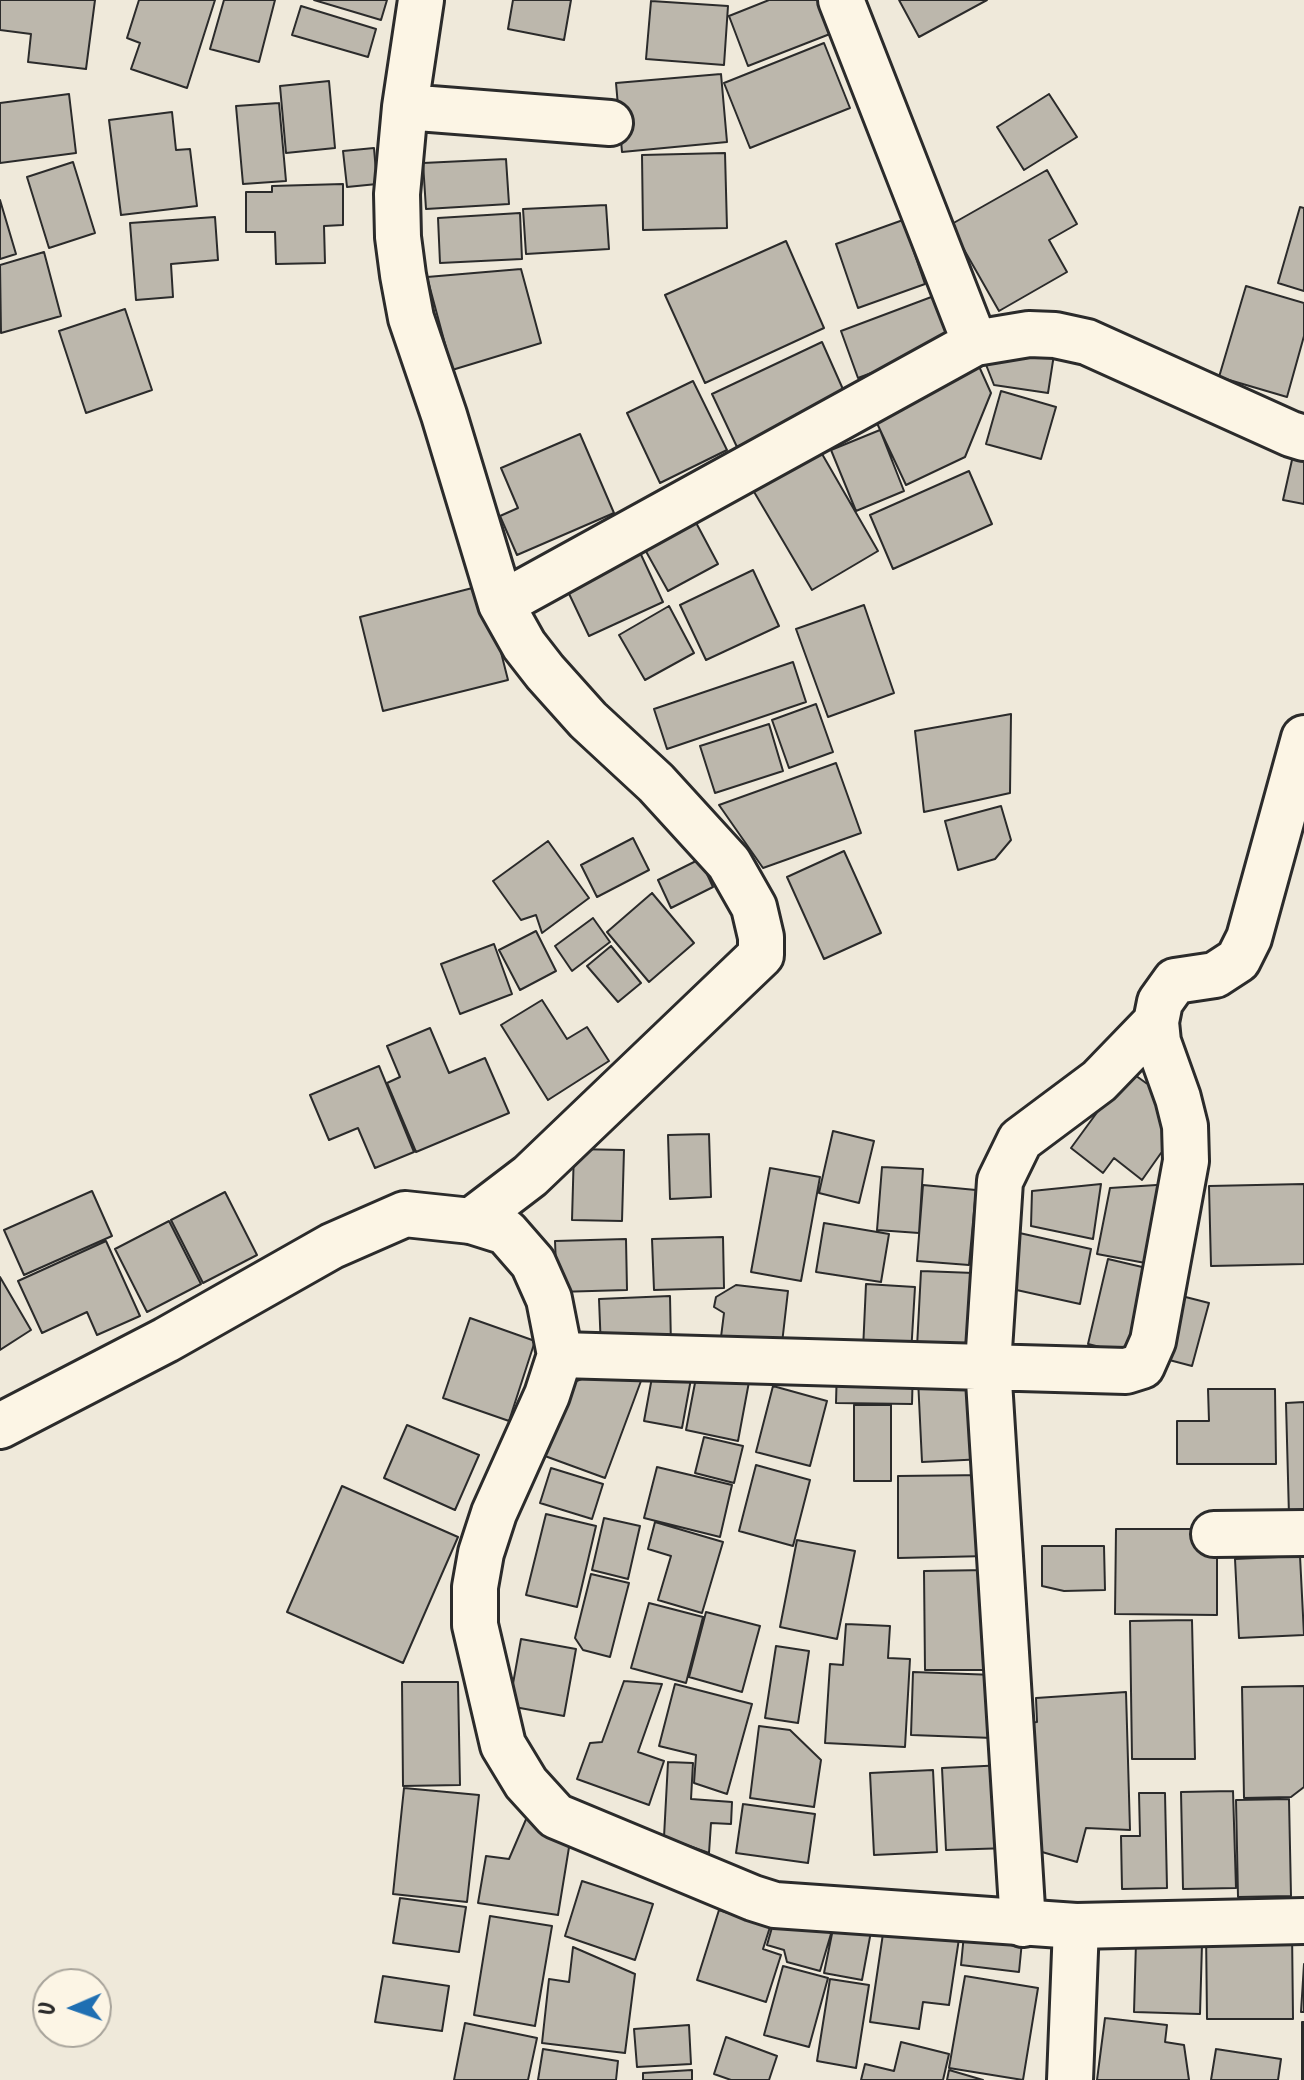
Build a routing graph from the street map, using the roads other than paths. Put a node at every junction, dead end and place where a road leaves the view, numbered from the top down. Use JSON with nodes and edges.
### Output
{"nodes":[{"id":1,"x":421,"y":0,"type":"edge"},
{"id":2,"x":841,"y":0,"type":"edge"},
{"id":3,"x":405,"y":107,"type":"junction"},
{"id":4,"x":610,"y":123,"type":"dead end"},
{"id":5,"x":975,"y":343,"type":"junction"},
{"id":6,"x":1304,"y":438,"type":"edge"},
{"id":7,"x":501,"y":604,"type":"junction"},
{"id":8,"x":1304,"y":738,"type":"edge"},
{"id":9,"x":1156,"y":1022,"type":"junction"},
{"id":10,"x":471,"y":1221,"type":"junction"},
{"id":11,"x":560,"y":1355,"type":"junction"},
{"id":12,"x":988,"y":1365,"type":"junction"},
{"id":13,"x":0,"y":1426,"type":"edge"},
{"id":14,"x":1304,"y":1533,"type":"edge"},
{"id":15,"x":1214,"y":1534,"type":"dead end"},
{"id":16,"x":1304,"y":1921,"type":"edge"},
{"id":17,"x":1023,"y":1924,"type":"junction"},
{"id":18,"x":1076,"y":1926,"type":"junction"},
{"id":19,"x":1070,"y":2080,"type":"edge"}],
"edges":[{"from":1,"to":3,"type":"street"},
{"from":2,"to":5,"type":"street"},
{"from":3,"to":4,"type":"street"},
{"from":3,"to":7,"type":"street"},
{"from":5,"to":6,"type":"street"},
{"from":5,"to":7,"type":"street"},
{"from":7,"to":10,"type":"street"},
{"from":8,"to":9,"type":"street"},
{"from":9,"to":12,"type":"street"},
{"from":9,"to":12,"type":"street"},
{"from":10,"to":11,"type":"street"},
{"from":10,"to":13,"type":"street"},
{"from":11,"to":12,"type":"street"},
{"from":11,"to":17,"type":"street"},
{"from":12,"to":17,"type":"street"},
{"from":14,"to":15,"type":"street"},
{"from":16,"to":18,"type":"street"},
{"from":17,"to":18,"type":"street"},
{"from":18,"to":19,"type":"street"}]}
